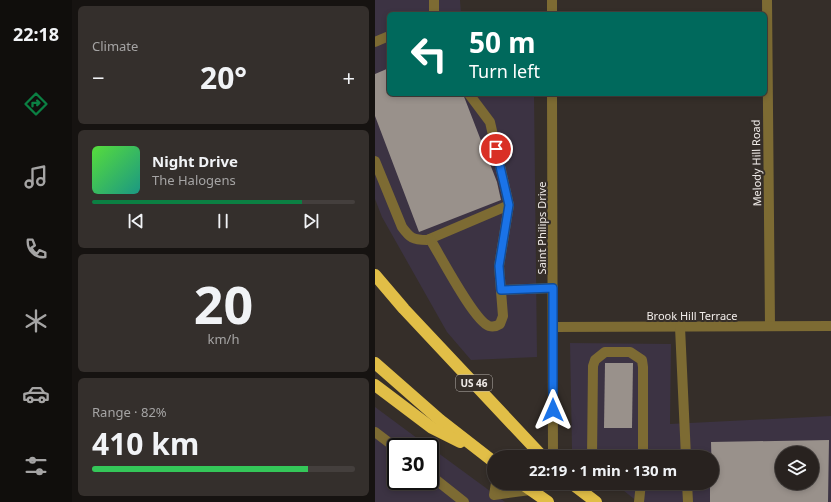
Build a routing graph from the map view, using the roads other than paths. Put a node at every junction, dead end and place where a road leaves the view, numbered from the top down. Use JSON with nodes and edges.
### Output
{"nodes":[{"id":1,"x":434,"y":0,"type":"edge"},
{"id":2,"x":552,"y":0,"type":"edge"},
{"id":3,"x":767,"y":0,"type":"edge"},
{"id":4,"x":434,"y":12,"type":"edge"},
{"id":5,"x":552,"y":12,"type":"edge"},
{"id":6,"x":387,"y":37,"type":"edge"},
{"id":7,"x":375,"y":42,"type":"edge"},
{"id":8,"x":470,"y":96,"type":"edge"},
{"id":9,"x":552,"y":96,"type":"edge"},
{"id":10,"x":375,"y":161,"type":"edge"},
{"id":11,"x":509,"y":205,"type":"junction"},
{"id":12,"x":431,"y":239,"type":"junction"},
{"id":13,"x":375,"y":275,"type":"edge"},
{"id":14,"x":553,"y":288,"type":"junction"},
{"id":15,"x":501,"y":290,"type":"junction"},
{"id":16,"x":770,"y":326,"type":"junction"},
{"id":17,"x":831,"y":326,"type":"edge"},
{"id":18,"x":553,"y":327,"type":"junction"},
{"id":19,"x":680,"y":327,"type":"junction"},
{"id":20,"x":375,"y":364,"type":"edge"},
{"id":21,"x":375,"y":385,"type":"edge"},
{"id":22,"x":375,"y":432,"type":"edge"},
{"id":23,"x":387,"y":441,"type":"edge"},
{"id":24,"x":536,"y":450,"type":"edge"},
{"id":25,"x":553,"y":450,"type":"edge"},
{"id":26,"x":592,"y":450,"type":"edge"},
{"id":27,"x":643,"y":450,"type":"edge"},
{"id":28,"x":686,"y":450,"type":"edge"},
{"id":29,"x":480,"y":452,"type":"junction"},
{"id":30,"x":487,"y":457,"type":"edge"},
{"id":31,"x":439,"y":482,"type":"edge"},
{"id":32,"x":514,"y":490,"type":"edge"},
{"id":33,"x":531,"y":490,"type":"edge"},
{"id":34,"x":587,"y":490,"type":"edge"},
{"id":35,"x":640,"y":490,"type":"edge"},
{"id":36,"x":687,"y":490,"type":"edge"},
{"id":37,"x":492,"y":498,"type":"edge"},
{"id":38,"x":464,"y":502,"type":"edge"},
{"id":39,"x":548,"y":502,"type":"edge"},
{"id":40,"x":596,"y":502,"type":"edge"},
{"id":41,"x":639,"y":502,"type":"edge"},
{"id":42,"x":688,"y":502,"type":"edge"}],
"edges":[{"from":1,"to":4,"type":"street"},
{"from":2,"to":5,"type":"street"},
{"from":3,"to":16,"type":"street","name":"Melody Hill Road"},
{"from":6,"to":7,"type":"street"},
{"from":8,"to":11,"type":"street"},
{"from":9,"to":14,"type":"street","name":"Saint Philips Drive"},
{"from":10,"to":12,"type":"street"},
{"from":11,"to":12,"type":"street"},
{"from":11,"to":15,"type":"street"},
{"from":12,"to":15,"type":"street"},
{"from":13,"to":24,"type":"highway","number":"US 46"},
{"from":14,"to":15,"type":"street"},
{"from":14,"to":18,"type":"street","name":"Saint Philips Drive"},
{"from":16,"to":17,"type":"street","name":"Brook Hill Terrace"},
{"from":16,"to":19,"type":"street","name":"Brook Hill Terrace"},
{"from":18,"to":19,"type":"street","name":"Brook Hill Terrace"},
{"from":18,"to":25,"type":"street","name":"Saint Philips Drive"},
{"from":19,"to":28,"type":"street"},
{"from":20,"to":29,"type":"highway"},
{"from":21,"to":29,"type":"highway"},
{"from":22,"to":23,"type":"street"},
{"from":26,"to":27,"type":"street"},
{"from":29,"to":30,"type":"highway"},
{"from":31,"to":38,"type":"street"},
{"from":32,"to":37,"type":"street"},
{"from":33,"to":39,"type":"highway"},
{"from":34,"to":40,"type":"highway"},
{"from":35,"to":41,"type":"street"},
{"from":36,"to":42,"type":"street"}]}
